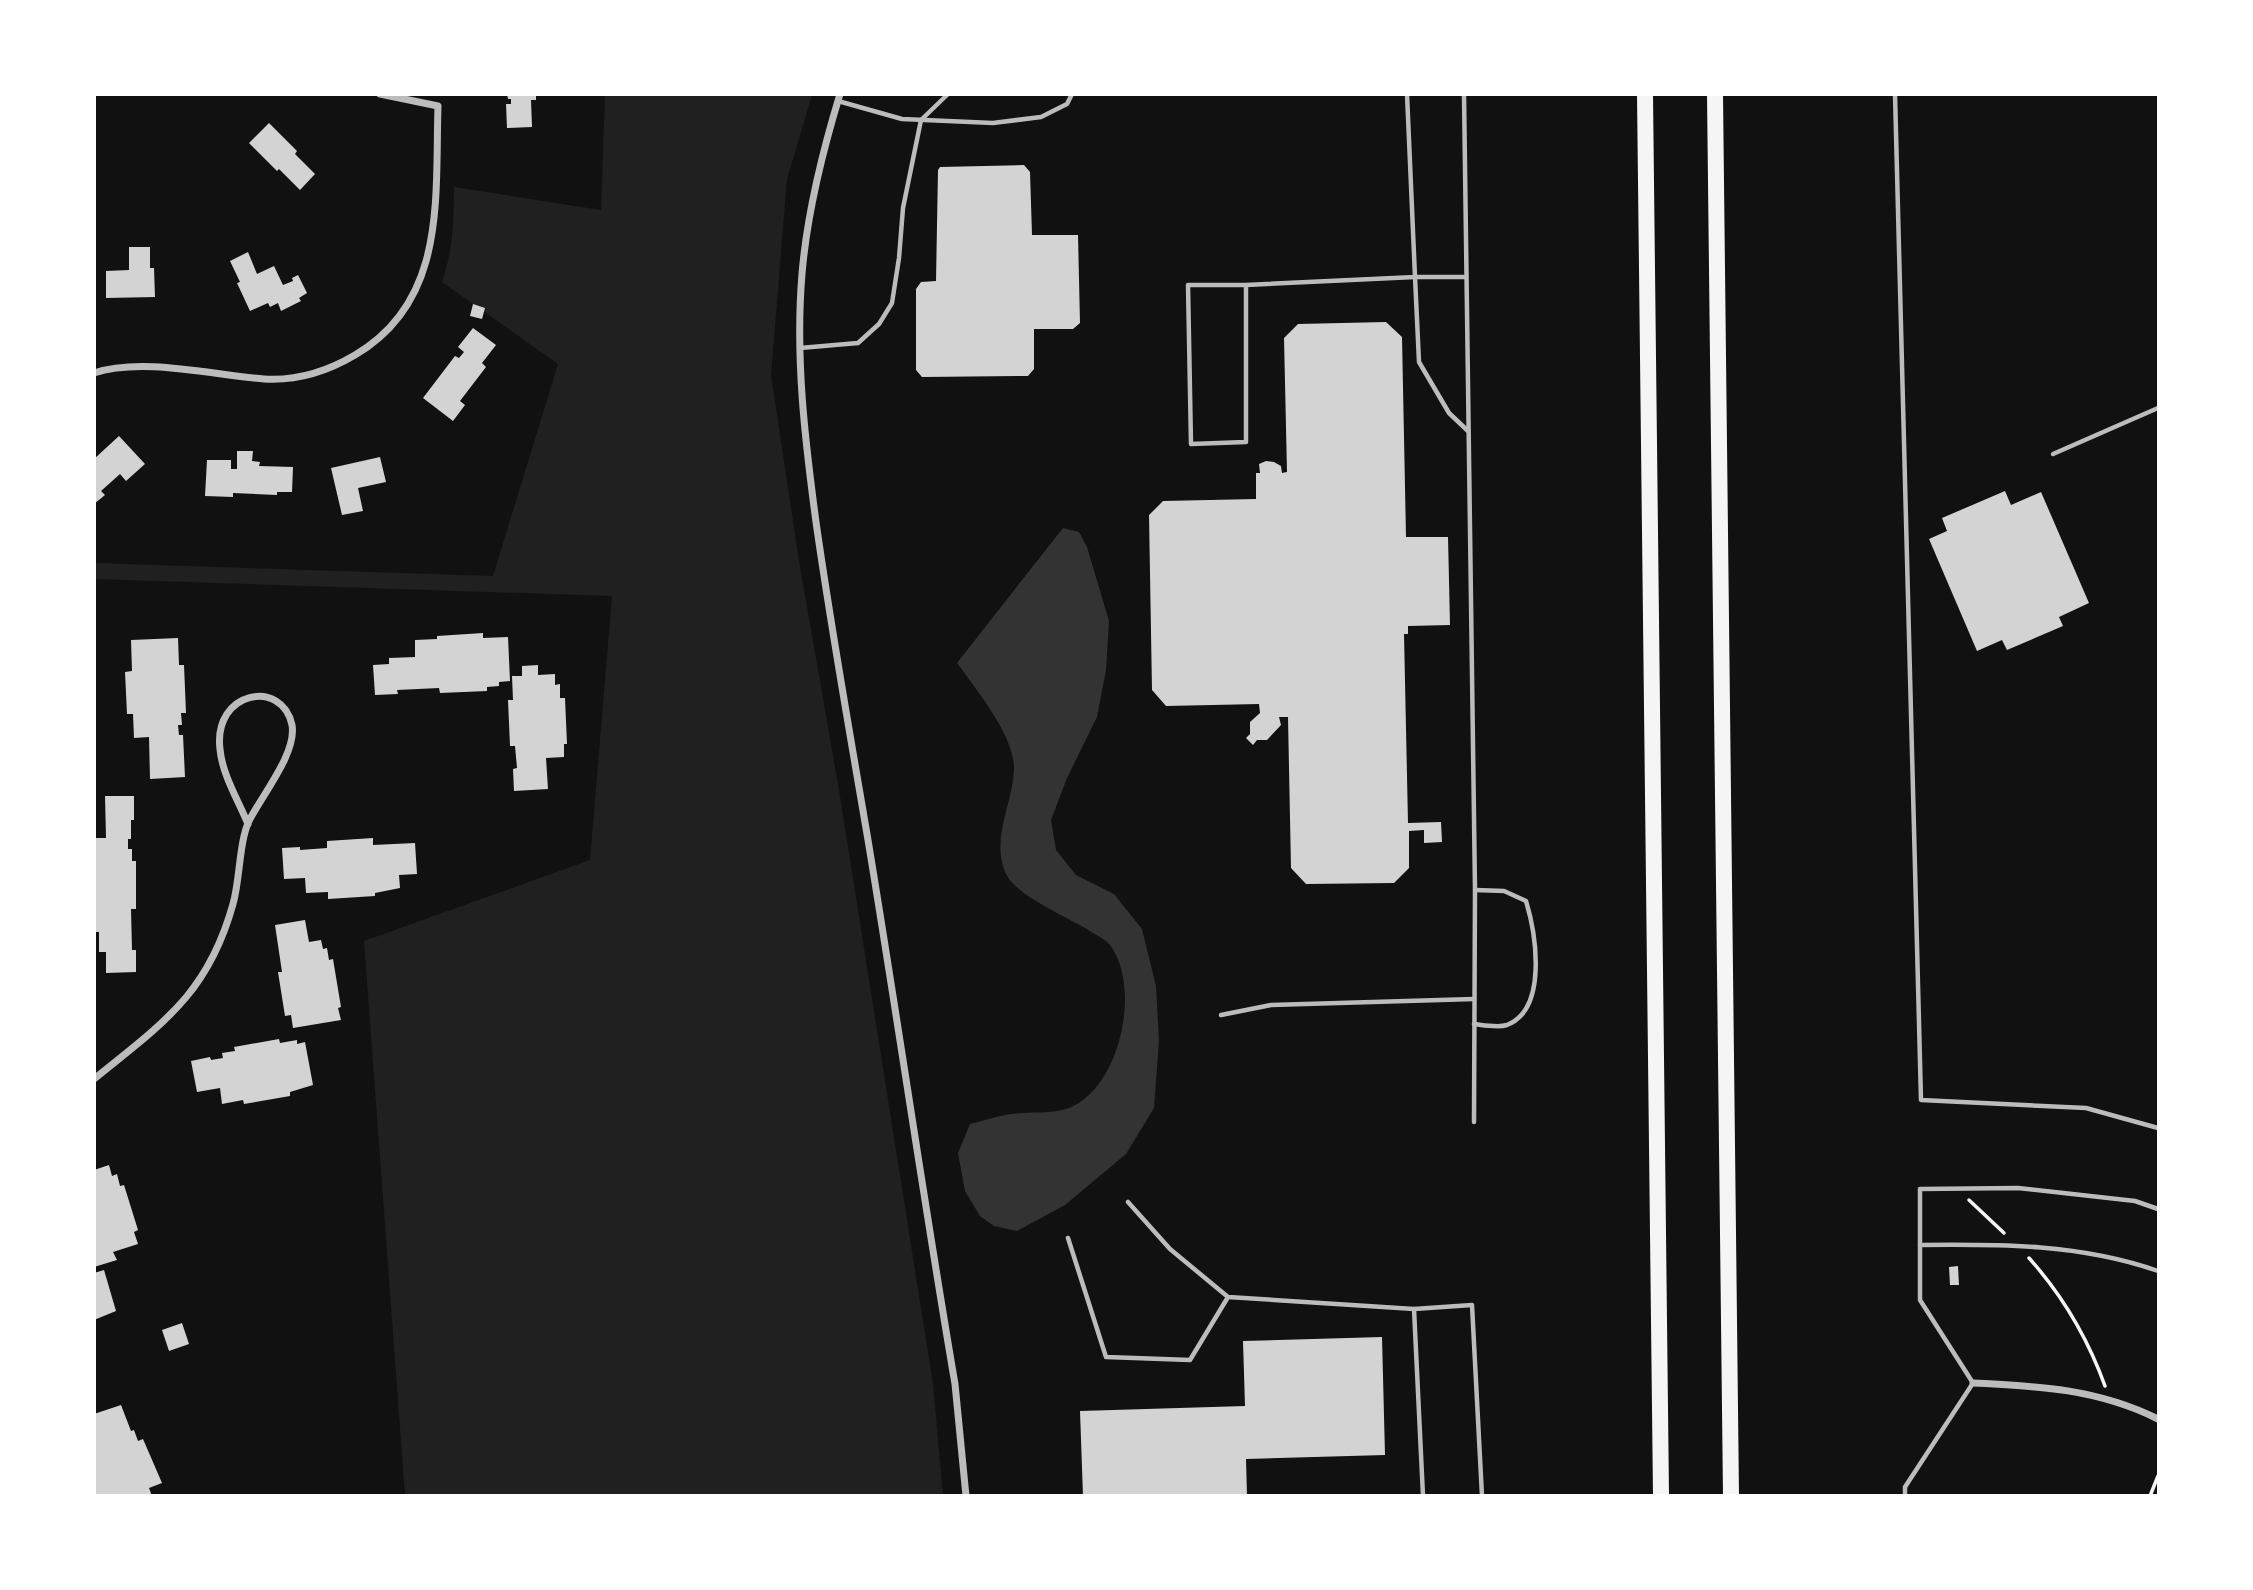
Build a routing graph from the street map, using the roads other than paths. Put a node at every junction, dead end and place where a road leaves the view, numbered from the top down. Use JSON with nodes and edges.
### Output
{"nodes":[{"id":1,"x":380,"y":94,"type":"edge"},
{"id":2,"x":438,"y":94,"type":"edge"},
{"id":3,"x":947,"y":94,"type":"edge"},
{"id":4,"x":1072,"y":94,"type":"edge"},
{"id":5,"x":1407,"y":94,"type":"edge"},
{"id":6,"x":1464,"y":94,"type":"edge"},
{"id":7,"x":1645,"y":94,"type":"edge"},
{"id":8,"x":1715,"y":94,"type":"edge"},
{"id":9,"x":1895,"y":94,"type":"edge"},
{"id":10,"x":839,"y":98,"type":"edge"},
{"id":11,"x":438,"y":106,"type":"junction"},
{"id":12,"x":921,"y":120,"type":"junction"},
{"id":13,"x":1415,"y":277,"type":"junction"},
{"id":14,"x":1466,"y":277,"type":"junction"},
{"id":15,"x":1246,"y":285,"type":"junction"},
{"id":16,"x":800,"y":348,"type":"junction"},
{"id":17,"x":94,"y":373,"type":"edge"},
{"id":18,"x":2158,"y":408,"type":"edge"},
{"id":19,"x":1468,"y":432,"type":"junction"},
{"id":20,"x":2053,"y":454,"type":"dead end"},
{"id":21,"x":248,"y":824,"type":"junction"},
{"id":22,"x":1475,"y":890,"type":"junction"},
{"id":23,"x":1474,"y":999,"type":"junction"},
{"id":24,"x":1221,"y":1015,"type":"dead end"},
{"id":25,"x":1474,"y":1024,"type":"junction"},
{"id":26,"x":94,"y":1079,"type":"edge"},
{"id":27,"x":1474,"y":1122,"type":"dead end"},
{"id":28,"x":2158,"y":1128,"type":"edge"},
{"id":29,"x":1128,"y":1202,"type":"dead end"},
{"id":30,"x":2158,"y":1209,"type":"edge"},
{"id":31,"x":1068,"y":1238,"type":"dead end"},
{"id":32,"x":1920,"y":1245,"type":"junction"},
{"id":33,"x":2158,"y":1271,"type":"edge"},
{"id":34,"x":1228,"y":1297,"type":"junction"},
{"id":35,"x":1414,"y":1309,"type":"junction"},
{"id":36,"x":1973,"y":1384,"type":"junction"},
{"id":37,"x":2158,"y":1419,"type":"edge"},
{"id":38,"x":966,"y":1496,"type":"edge"},
{"id":39,"x":1423,"y":1496,"type":"edge"},
{"id":40,"x":1482,"y":1496,"type":"edge"},
{"id":41,"x":1661,"y":1496,"type":"edge"},
{"id":42,"x":1731,"y":1496,"type":"edge"},
{"id":43,"x":1905,"y":1496,"type":"edge"}],
"edges":[{"from":1,"to":11,"type":"street"},
{"from":2,"to":11,"type":"street"},
{"from":3,"to":12,"type":"lane"},
{"from":4,"to":12,"type":"lane"},
{"from":5,"to":13,"type":"lane"},
{"from":6,"to":14,"type":"lane"},
{"from":7,"to":41,"type":"highway"},
{"from":8,"to":42,"type":"highway"},
{"from":9,"to":28,"type":"lane"},
{"from":10,"to":12,"type":"lane"},
{"from":10,"to":16,"type":"street"},
{"from":11,"to":17,"type":"street"},
{"from":12,"to":16,"type":"lane"},
{"from":13,"to":14,"type":"lane"},
{"from":13,"to":15,"type":"lane"},
{"from":13,"to":19,"type":"lane"},
{"from":14,"to":19,"type":"lane"},
{"from":15,"to":15,"type":"lane"},
{"from":16,"to":38,"type":"street"},
{"from":18,"to":20,"type":"lane"},
{"from":19,"to":22,"type":"lane"},
{"from":21,"to":21,"type":"street"},
{"from":21,"to":26,"type":"street"},
{"from":22,"to":23,"type":"lane"},
{"from":22,"to":25,"type":"lane"},
{"from":23,"to":24,"type":"lane"},
{"from":23,"to":25,"type":"lane"},
{"from":25,"to":27,"type":"lane"},
{"from":29,"to":34,"type":"lane"},
{"from":30,"to":32,"type":"lane"},
{"from":31,"to":34,"type":"lane"},
{"from":32,"to":33,"type":"lane"},
{"from":32,"to":36,"type":"lane"},
{"from":34,"to":35,"type":"lane"},
{"from":35,"to":39,"type":"lane"},
{"from":35,"to":40,"type":"lane"},
{"from":36,"to":37,"type":"street"},
{"from":36,"to":43,"type":"lane"}]}
